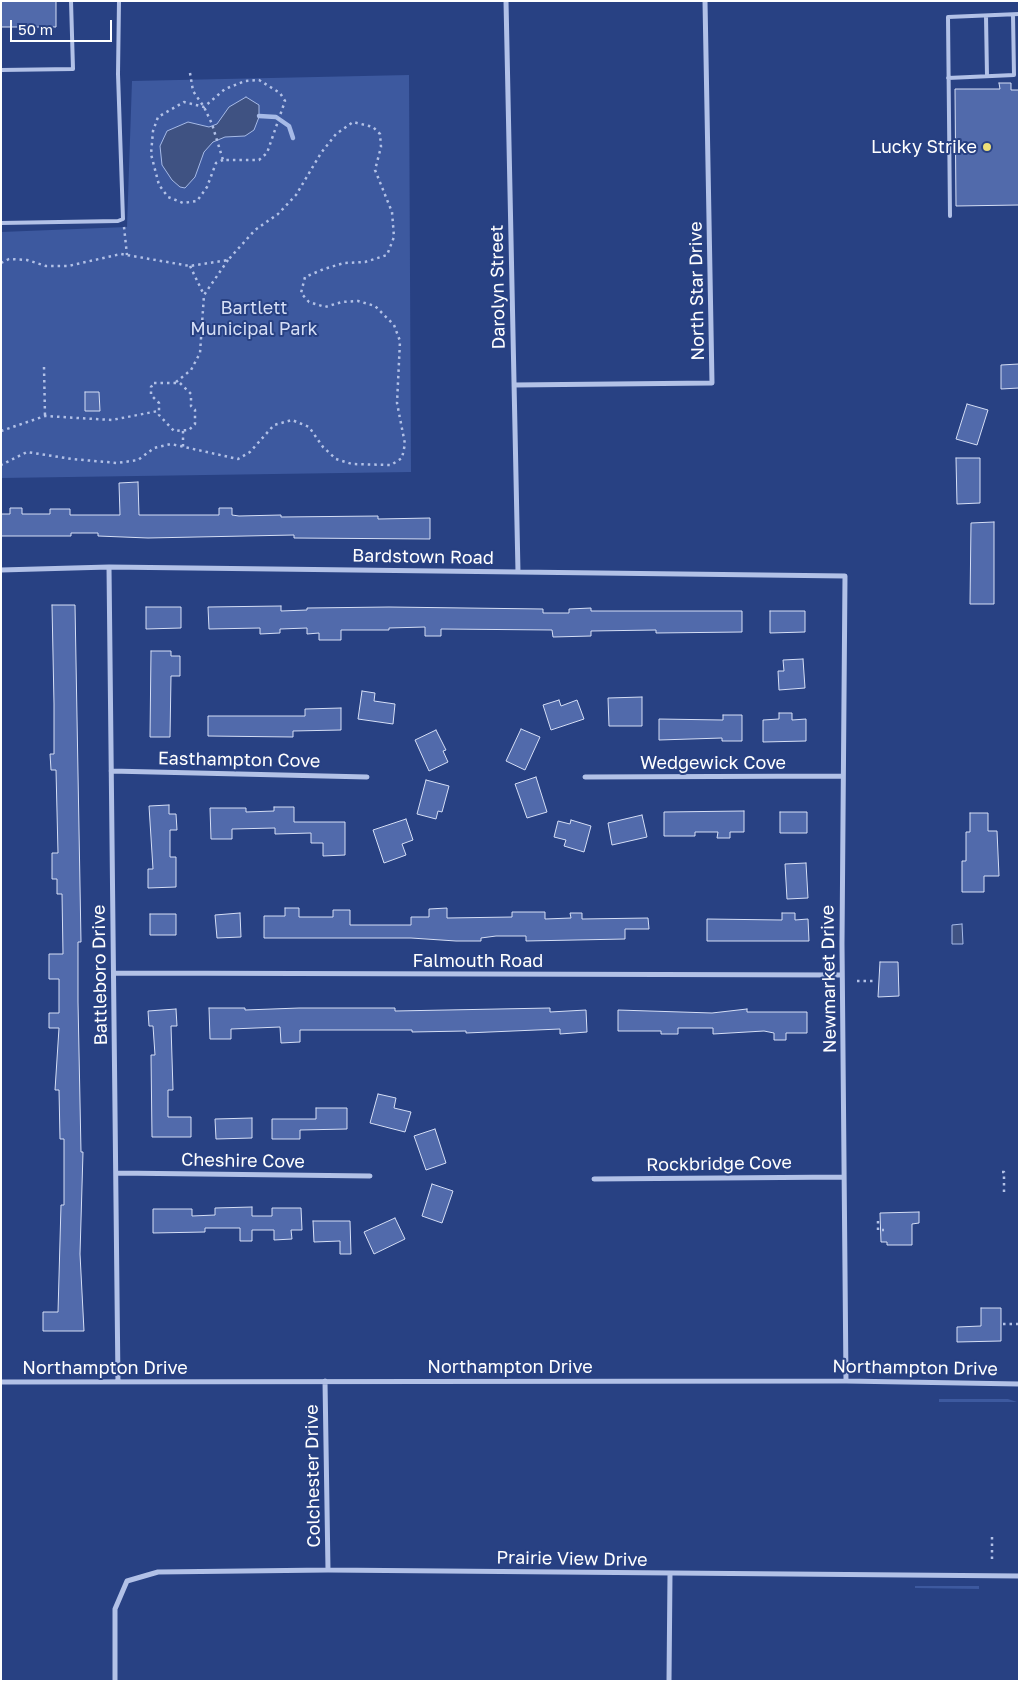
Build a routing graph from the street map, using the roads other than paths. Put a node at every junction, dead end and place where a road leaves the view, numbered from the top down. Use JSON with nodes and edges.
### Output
{"nodes":[{"id":1,"x":71,"y":1,"type":"edge"},
{"id":2,"x":119,"y":1,"type":"edge"},
{"id":3,"x":506,"y":1,"type":"edge"},
{"id":4,"x":705,"y":1,"type":"edge"},
{"id":5,"x":1019,"y":14,"type":"edge"},
{"id":6,"x":1013,"y":15,"type":"junction"},
{"id":7,"x":986,"y":16,"type":"junction"},
{"id":8,"x":1,"y":70,"type":"edge"},
{"id":9,"x":987,"y":76,"type":"junction"},
{"id":10,"x":948,"y":78,"type":"junction"},
{"id":11,"x":950,"y":216,"type":"dead end"},
{"id":12,"x":1,"y":223,"type":"edge"},
{"id":13,"x":514,"y":385,"type":"junction"},
{"id":14,"x":109,"y":568,"type":"junction"},
{"id":15,"x":1,"y":570,"type":"edge"},
{"id":16,"x":518,"y":572,"type":"junction"},
{"id":17,"x":845,"y":576,"type":"joint"},
{"id":18,"x":111,"y":771,"type":"junction"},
{"id":19,"x":366,"y":776,"type":"dead end"},
{"id":20,"x":842,"y":776,"type":"junction"},
{"id":21,"x":585,"y":777,"type":"dead end"},
{"id":22,"x":114,"y":973,"type":"junction"},
{"id":23,"x":842,"y":975,"type":"junction"},
{"id":24,"x":116,"y":1173,"type":"junction"},
{"id":25,"x":370,"y":1176,"type":"dead end"},
{"id":26,"x":844,"y":1176,"type":"junction"},
{"id":27,"x":594,"y":1179,"type":"dead end"},
{"id":28,"x":325,"y":1381,"type":"junction"},
{"id":29,"x":846,"y":1381,"type":"junction"},
{"id":30,"x":1,"y":1382,"type":"edge"},
{"id":31,"x":118,"y":1382,"type":"junction"},
{"id":32,"x":1019,"y":1384,"type":"edge"},
{"id":33,"x":328,"y":1570,"type":"junction"},
{"id":34,"x":670,"y":1574,"type":"junction"},
{"id":35,"x":1019,"y":1576,"type":"edge"},
{"id":36,"x":115,"y":1681,"type":"edge"},
{"id":37,"x":669,"y":1681,"type":"edge"}],
"edges":[{"from":1,"to":8,"type":"lane"},
{"from":2,"to":12,"type":"lane"},
{"from":3,"to":13,"type":"street","name":"Darolyn Street"},
{"from":4,"to":13,"type":"street","name":"North Star Drive"},
{"from":5,"to":6,"type":"lane"},
{"from":6,"to":7,"type":"lane"},
{"from":6,"to":9,"type":"lane"},
{"from":7,"to":9,"type":"lane"},
{"from":7,"to":10,"type":"lane"},
{"from":9,"to":10,"type":"lane"},
{"from":10,"to":11,"type":"lane"},
{"from":13,"to":16,"type":"street","name":"Darolyn Street"},
{"from":14,"to":15,"type":"street","name":"Bardstown Road"},
{"from":14,"to":16,"type":"street","name":"Bardstown Road"},
{"from":14,"to":18,"type":"street","name":"Battleboro Drive"},
{"from":16,"to":17,"type":"street","name":"Bardstown Road"},
{"from":17,"to":20,"type":"street","name":"Newmarket Drive"},
{"from":18,"to":19,"type":"street","name":"Easthampton Cove"},
{"from":18,"to":22,"type":"street","name":"Battleboro Drive"},
{"from":20,"to":21,"type":"street","name":"Wedgewick Cove"},
{"from":20,"to":23,"type":"street","name":"Newmarket Drive"},
{"from":22,"to":23,"type":"street","name":"Falmouth Road"},
{"from":22,"to":24,"type":"street","name":"Battleboro Drive"},
{"from":23,"to":26,"type":"street","name":"Newmarket Drive"},
{"from":24,"to":25,"type":"street","name":"Cheshire Cove"},
{"from":24,"to":31,"type":"street","name":"Battleboro Drive"},
{"from":26,"to":27,"type":"street","name":"Rockbridge Cove"},
{"from":26,"to":29,"type":"street","name":"Newmarket Drive"},
{"from":28,"to":29,"type":"street","name":"Northampton Drive"},
{"from":28,"to":31,"type":"street","name":"Northampton Drive"},
{"from":28,"to":33,"type":"street","name":"Colchester Drive"},
{"from":29,"to":32,"type":"street","name":"Northampton Drive"},
{"from":30,"to":31,"type":"street","name":"Northampton Drive"},
{"from":33,"to":34,"type":"street","name":"Prairie View Drive"},
{"from":33,"to":36,"type":"street","name":"Prairie View Drive"},
{"from":34,"to":35,"type":"street","name":"Prairie View Drive"},
{"from":34,"to":37,"type":"street"}]}
